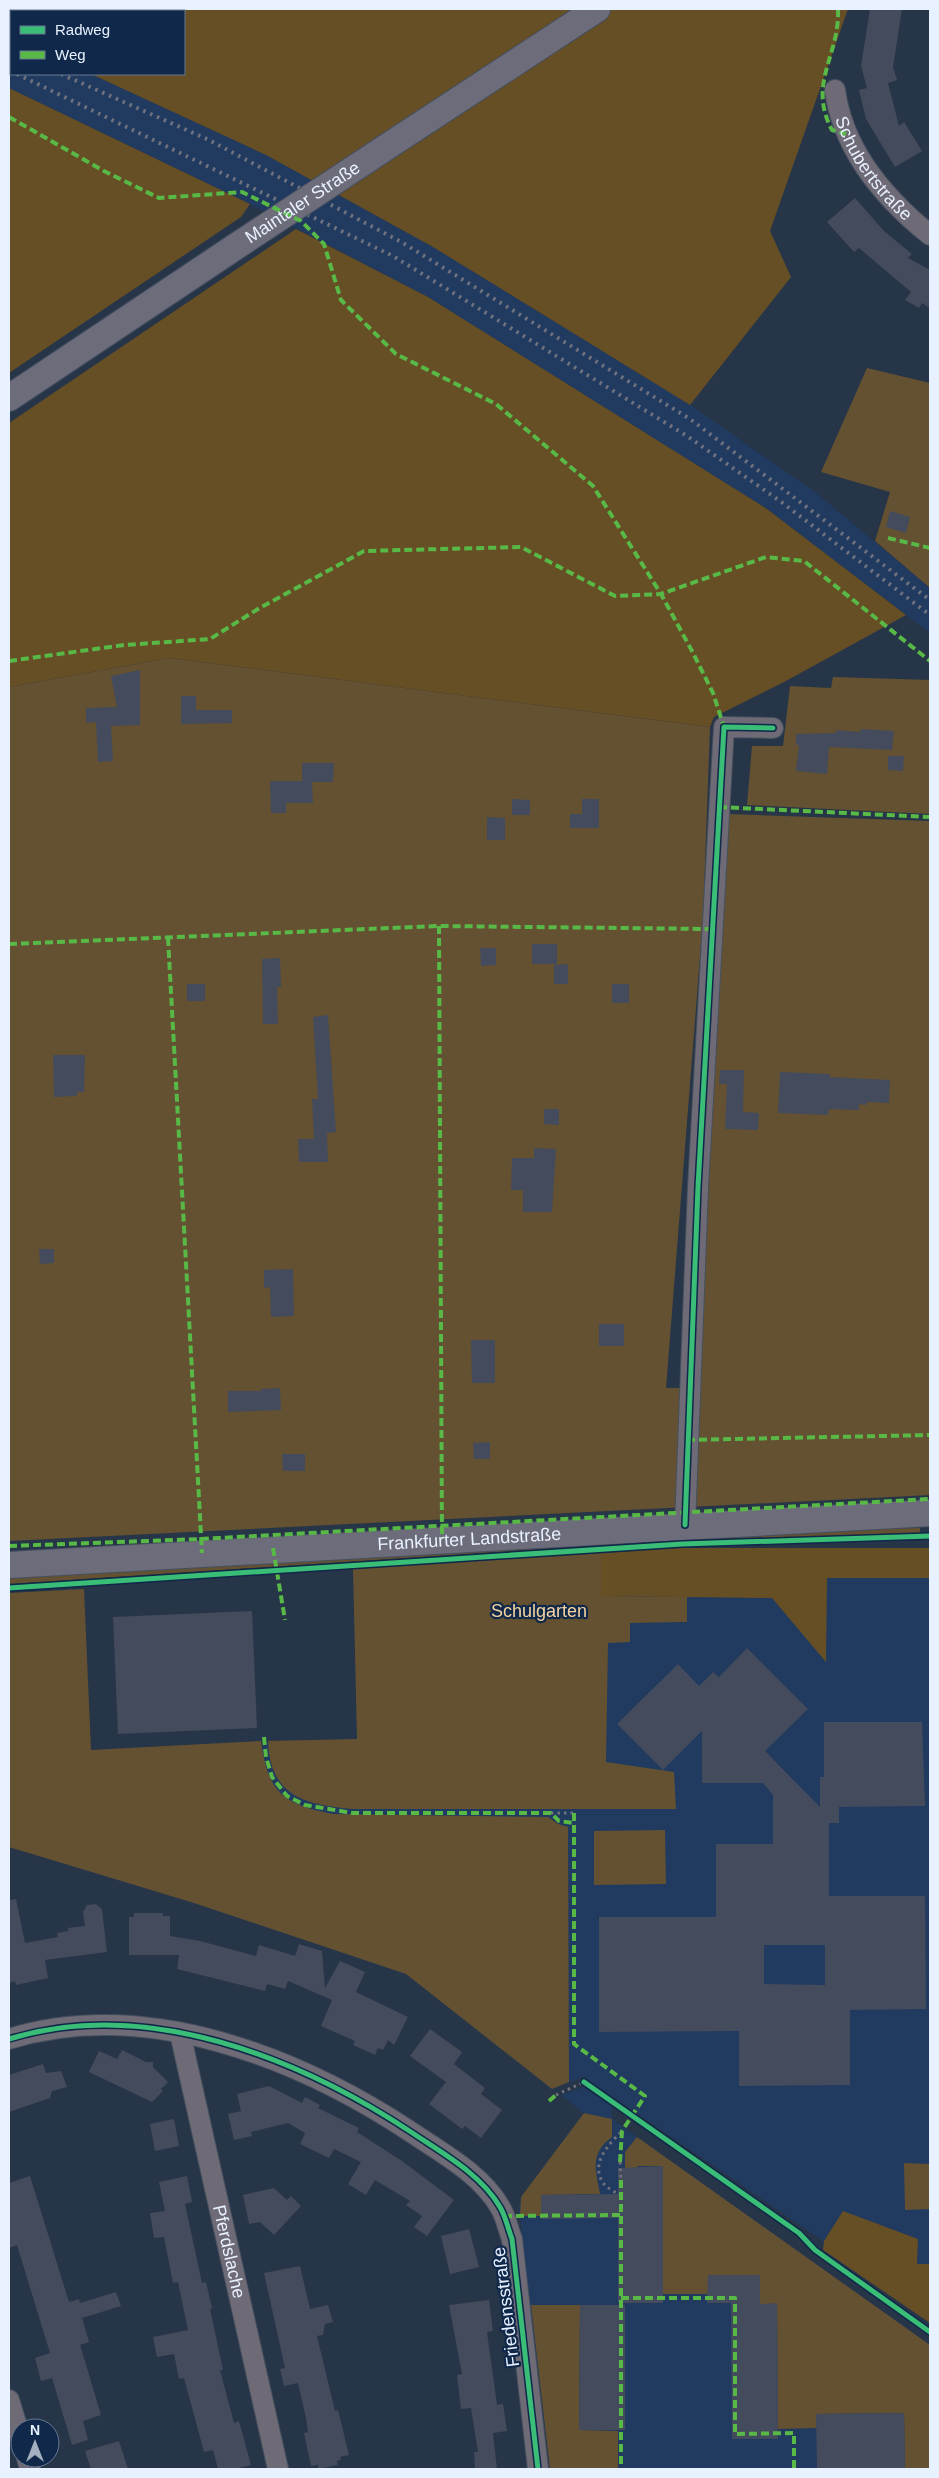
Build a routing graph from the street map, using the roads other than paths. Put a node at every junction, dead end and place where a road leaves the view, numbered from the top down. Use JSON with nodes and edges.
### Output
{"nodes":[{"id":1,"x":597,"y":9,"type":"edge"},
{"id":2,"x":835,"y":90,"type":"dead end"},
{"id":3,"x":930,"y":235,"type":"edge"},
{"id":4,"x":9,"y":398,"type":"edge"},
{"id":5,"x":773,"y":728,"type":"dead end"},
{"id":6,"x":930,"y":1513,"type":"edge"},
{"id":7,"x":685,"y":1525,"type":"junction"},
{"id":8,"x":9,"y":1565,"type":"edge"},
{"id":9,"x":180,"y":2033,"type":"junction"},
{"id":10,"x":9,"y":2039,"type":"edge"},
{"id":11,"x":9,"y":2400,"type":"edge"},
{"id":12,"x":14,"y":2418,"type":"edge"},
{"id":13,"x":278,"y":2469,"type":"edge"},
{"id":14,"x":538,"y":2469,"type":"edge"}],
"edges":[{"from":1,"to":4,"type":"main road","name":"Maintaler Straße","bridge":true},
{"from":2,"to":3,"type":"street","name":"Schubertstraße"},
{"from":5,"to":7,"type":"street"},
{"from":6,"to":7,"type":"main road","name":"Frankfurter Landstraße"},
{"from":7,"to":8,"type":"main road","name":"Frankfurter Landstraße"},
{"from":9,"to":10,"type":"street","name":"Friedensstraße"},
{"from":9,"to":13,"type":"street","name":"Pferdslache"},
{"from":9,"to":14,"type":"street","name":"Friedensstraße"},
{"from":11,"to":12,"type":"street"}]}
